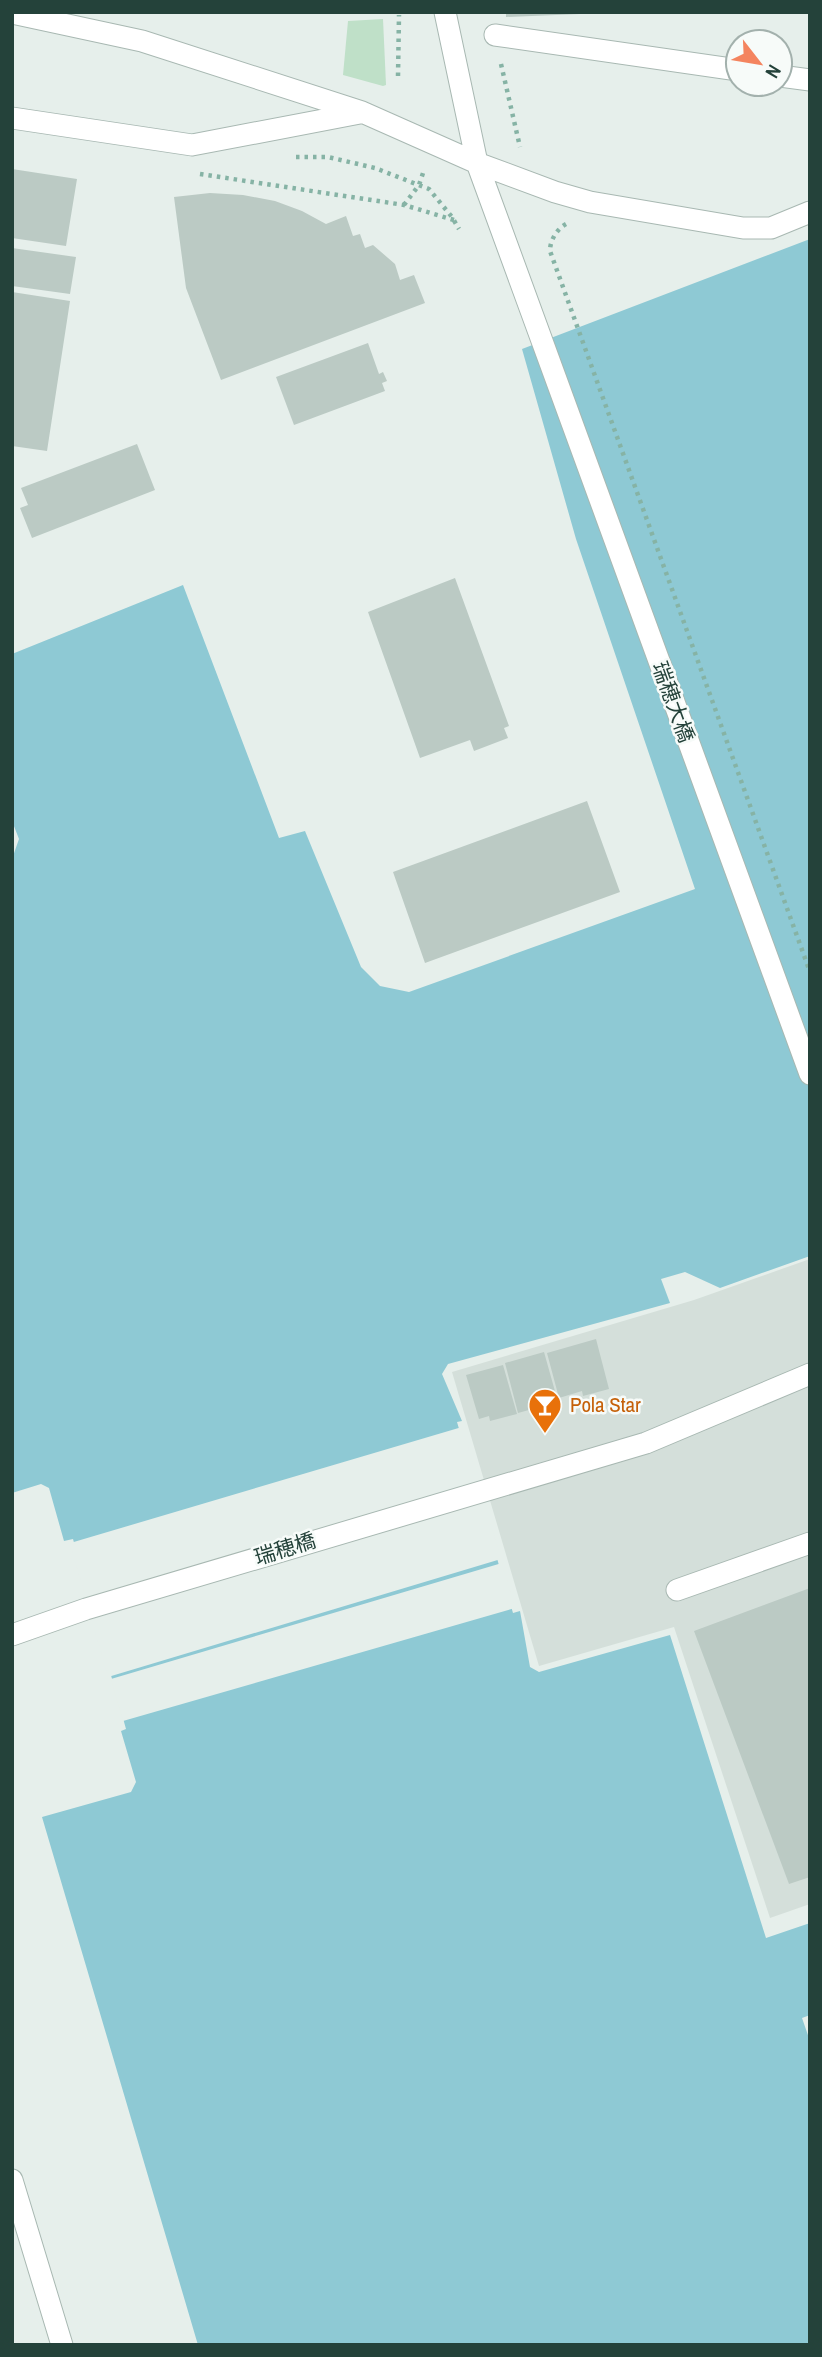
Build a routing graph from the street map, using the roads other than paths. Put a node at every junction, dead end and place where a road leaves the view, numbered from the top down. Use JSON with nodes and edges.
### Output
{"nodes":[{"id":1,"x":445,"y":12,"type":"edge"},
{"id":2,"x":12,"y":13,"type":"edge"},
{"id":3,"x":495,"y":35,"type":"road end"},
{"id":4,"x":724,"y":68,"type":"edge"},
{"id":5,"x":362,"y":112,"type":"junction"},
{"id":6,"x":12,"y":118,"type":"edge"},
{"id":7,"x":477,"y":163,"type":"junction"},
{"id":8,"x":810,"y":212,"type":"edge"},
{"id":9,"x":810,"y":1074,"type":"edge"},
{"id":10,"x":810,"y":1374,"type":"edge"},
{"id":11,"x":810,"y":1543,"type":"edge"},
{"id":12,"x":677,"y":1590,"type":"dead end"},
{"id":13,"x":12,"y":1636,"type":"edge"},
{"id":14,"x":12,"y":2180,"type":"edge"},
{"id":15,"x":62,"y":2345,"type":"edge"}],
"edges":[{"from":1,"to":7,"type":"street","name":"瑞穂大橋"},
{"from":2,"to":5,"type":"street"},
{"from":3,"to":4,"type":"street"},
{"from":5,"to":6,"type":"street"},
{"from":5,"to":7,"type":"street"},
{"from":7,"to":8,"type":"street"},
{"from":7,"to":9,"type":"street","name":"瑞穂大橋"},
{"from":10,"to":13,"type":"street","name":"瑞穂橋"},
{"from":11,"to":12,"type":"street"},
{"from":14,"to":15,"type":"street"}]}
